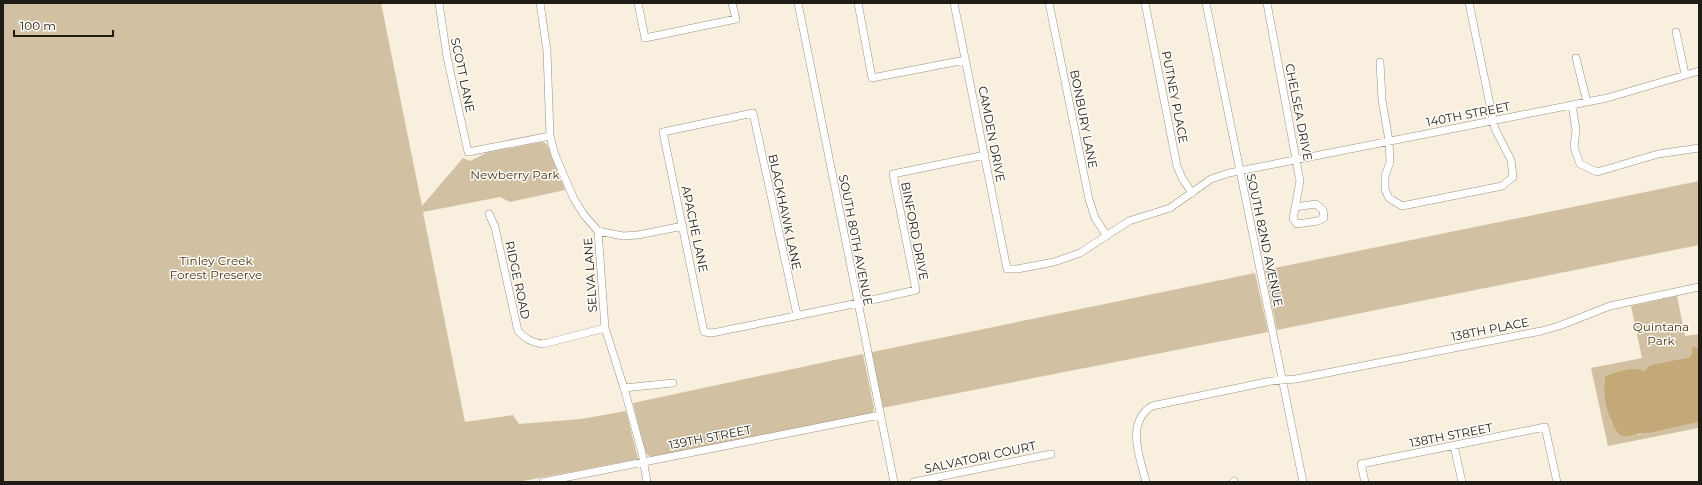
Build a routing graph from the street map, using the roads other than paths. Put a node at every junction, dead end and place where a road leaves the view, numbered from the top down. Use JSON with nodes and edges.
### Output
{"nodes":[{"id":1,"x":439,"y":3,"type":"edge"},
{"id":2,"x":540,"y":3,"type":"edge"},
{"id":3,"x":638,"y":3,"type":"edge"},
{"id":4,"x":732,"y":3,"type":"edge"},
{"id":5,"x":798,"y":3,"type":"edge"},
{"id":6,"x":858,"y":3,"type":"edge"},
{"id":7,"x":954,"y":3,"type":"edge"},
{"id":8,"x":1049,"y":3,"type":"edge"},
{"id":9,"x":1145,"y":3,"type":"edge"},
{"id":10,"x":1206,"y":3,"type":"edge"},
{"id":11,"x":1267,"y":3,"type":"edge"},
{"id":12,"x":1470,"y":3,"type":"edge"},
{"id":13,"x":1676,"y":32,"type":"dead end"},
{"id":14,"x":1576,"y":58,"type":"dead end"},
{"id":15,"x":965,"y":60,"type":"junction"},
{"id":16,"x":1380,"y":62,"type":"dead end"},
{"id":17,"x":1699,"y":71,"type":"edge"},
{"id":18,"x":1685,"y":74,"type":"junction"},
{"id":19,"x":1587,"y":102,"type":"junction"},
{"id":20,"x":1572,"y":105,"type":"junction"},
{"id":21,"x":1493,"y":120,"type":"junction"},
{"id":22,"x":663,"y":132,"type":"joint"},
{"id":23,"x":550,"y":136,"type":"junction"},
{"id":24,"x":1389,"y":141,"type":"junction"},
{"id":25,"x":1699,"y":148,"type":"edge"},
{"id":26,"x":985,"y":155,"type":"junction"},
{"id":27,"x":1297,"y":159,"type":"junction"},
{"id":28,"x":1240,"y":170,"type":"junction"},
{"id":29,"x":1192,"y":193,"type":"junction"},
{"id":30,"x":1295,"y":207,"type":"junction"},
{"id":31,"x":489,"y":214,"type":"dead end"},
{"id":32,"x":683,"y":226,"type":"junction"},
{"id":33,"x":598,"y":231,"type":"junction"},
{"id":34,"x":1106,"y":236,"type":"junction"},
{"id":35,"x":1699,"y":287,"type":"edge"},
{"id":36,"x":858,"y":303,"type":"junction"},
{"id":37,"x":797,"y":316,"type":"junction"},
{"id":38,"x":605,"y":328,"type":"junction"},
{"id":39,"x":704,"y":332,"type":"joint"},
{"id":40,"x":1283,"y":381,"type":"junction"},
{"id":41,"x":673,"y":383,"type":"dead end"},
{"id":42,"x":624,"y":388,"type":"junction"},
{"id":43,"x":880,"y":415,"type":"junction"},
{"id":44,"x":1454,"y":446,"type":"junction"},
{"id":45,"x":1051,"y":454,"type":"dead end"},
{"id":46,"x":643,"y":461,"type":"junction"},
{"id":47,"x":543,"y":482,"type":"edge"},
{"id":48,"x":647,"y":482,"type":"edge"},
{"id":49,"x":894,"y":482,"type":"edge"},
{"id":50,"x":914,"y":482,"type":"edge"},
{"id":51,"x":1146,"y":482,"type":"edge"},
{"id":52,"x":1303,"y":482,"type":"edge"},
{"id":53,"x":1365,"y":482,"type":"edge"},
{"id":54,"x":1462,"y":482,"type":"edge"},
{"id":55,"x":1556,"y":482,"type":"edge"}],
"edges":[{"from":1,"to":23,"type":"street","name":"SCOTT LANE"},
{"from":2,"to":23,"type":"street","name":"SELVA LANE"},
{"from":3,"to":4,"type":"street"},
{"from":5,"to":36,"type":"street","name":"SOUTH 80TH AVENUE"},
{"from":6,"to":15,"type":"street"},
{"from":7,"to":15,"type":"street","name":"CAMDEN DRIVE"},
{"from":8,"to":34,"type":"street","name":"BONBURY LANE"},
{"from":9,"to":29,"type":"street","name":"PUTNEY PLACE"},
{"from":10,"to":28,"type":"street","name":"SOUTH 82ND AVENUE"},
{"from":11,"to":27,"type":"street","name":"CHELSEA DRIVE"},
{"from":12,"to":21,"type":"street"},
{"from":13,"to":18,"type":"street"},
{"from":14,"to":19,"type":"street"},
{"from":15,"to":26,"type":"street","name":"CAMDEN DRIVE"},
{"from":16,"to":24,"type":"street"},
{"from":17,"to":18,"type":"street","name":"140TH STREET"},
{"from":18,"to":19,"type":"street","name":"140TH STREET"},
{"from":19,"to":20,"type":"street","name":"140TH STREET"},
{"from":20,"to":21,"type":"street","name":"140TH STREET"},
{"from":20,"to":25,"type":"street"},
{"from":21,"to":24,"type":"street","name":"140TH STREET"},
{"from":21,"to":24,"type":"street"},
{"from":22,"to":32,"type":"street","name":"APACHE LANE"},
{"from":22,"to":37,"type":"street","name":"BLACKHAWK LANE"},
{"from":23,"to":33,"type":"street","name":"SELVA LANE"},
{"from":24,"to":27,"type":"street","name":"140TH STREET"},
{"from":26,"to":34,"type":"street","name":"CAMDEN DRIVE"},
{"from":26,"to":36,"type":"street","name":"BINFORD DRIVE"},
{"from":27,"to":28,"type":"street","name":"140TH STREET"},
{"from":27,"to":30,"type":"street","name":"CHELSEA DRIVE"},
{"from":28,"to":29,"type":"street"},
{"from":28,"to":40,"type":"street","name":"SOUTH 82ND AVENUE"},
{"from":29,"to":34,"type":"street"},
{"from":30,"to":30,"type":"street","name":"CHELSEA DRIVE"},
{"from":31,"to":38,"type":"street","name":"RIDGE ROAD"},
{"from":32,"to":33,"type":"street"},
{"from":32,"to":39,"type":"street","name":"APACHE LANE"},
{"from":33,"to":38,"type":"street","name":"SELVA LANE"},
{"from":35,"to":40,"type":"street","name":"138TH PLACE"},
{"from":36,"to":37,"type":"street","name":"BINFORD DRIVE"},
{"from":36,"to":43,"type":"street","name":"SOUTH 80TH AVENUE"},
{"from":37,"to":39,"type":"street","name":"BINFORD DRIVE"},
{"from":38,"to":42,"type":"street","name":"SELVA LANE"},
{"from":40,"to":51,"type":"street","name":"138TH PLACE"},
{"from":40,"to":52,"type":"street","name":"SOUTH 82ND AVENUE"},
{"from":41,"to":42,"type":"street"},
{"from":42,"to":46,"type":"street","name":"SELVA LANE"},
{"from":43,"to":46,"type":"street","name":"139TH STREET"},
{"from":43,"to":49,"type":"street","name":"SOUTH 80TH AVENUE"},
{"from":44,"to":53,"type":"street","name":"138TH STREET"},
{"from":44,"to":54,"type":"street"},
{"from":44,"to":55,"type":"street","name":"138TH STREET"},
{"from":45,"to":50,"type":"street","name":"SALVATORI COURT"},
{"from":46,"to":47,"type":"street","name":"139TH STREET"},
{"from":46,"to":48,"type":"street","name":"SELVA LANE"}]}
